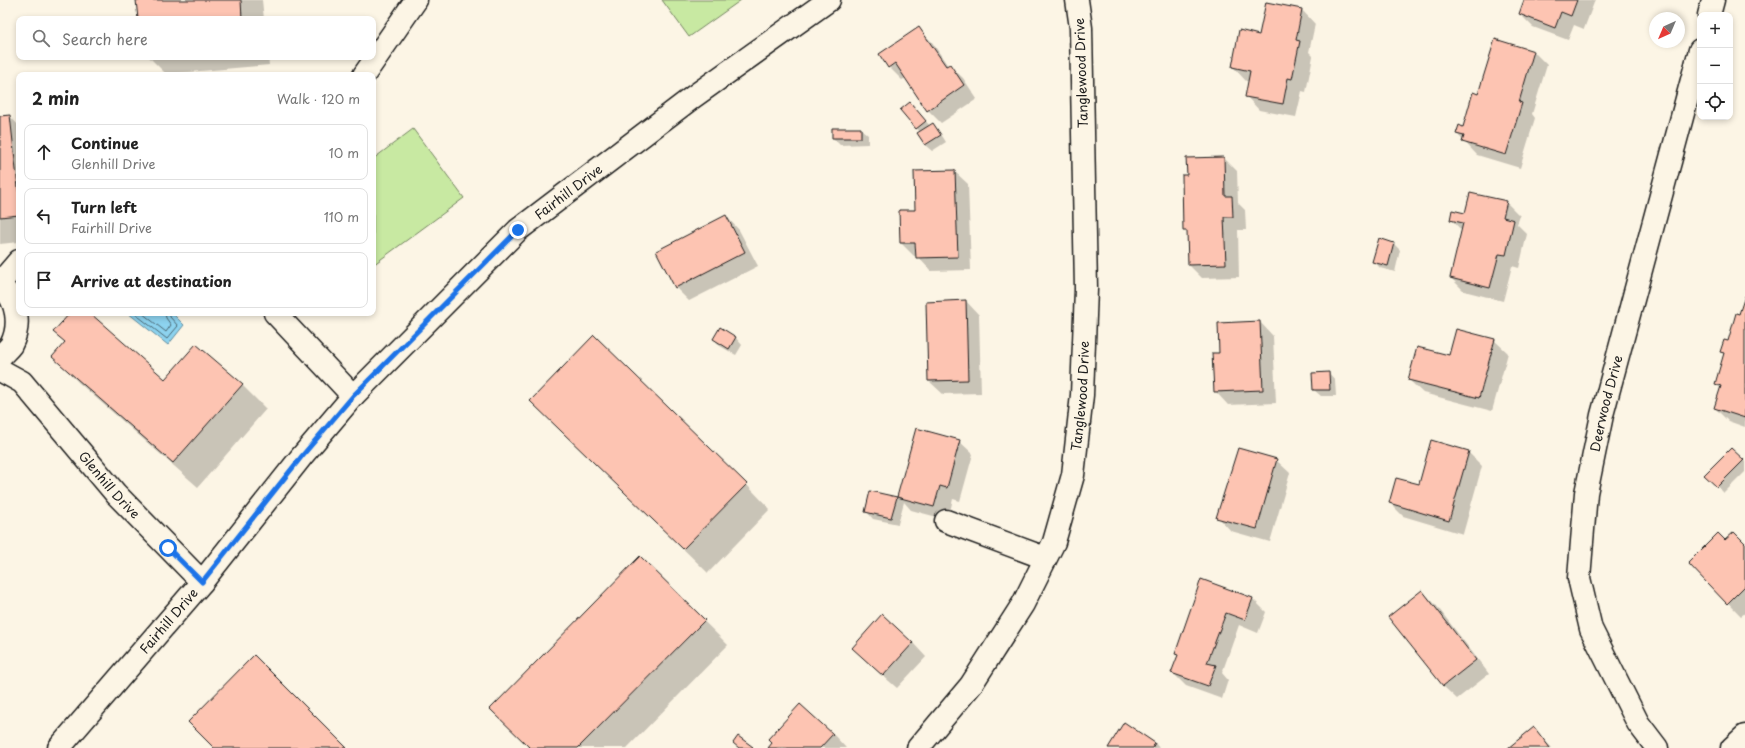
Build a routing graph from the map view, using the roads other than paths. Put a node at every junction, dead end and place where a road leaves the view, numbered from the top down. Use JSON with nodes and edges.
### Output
{"nodes":[{"id":1,"x":416,"y":0,"type":"edge"},
{"id":2,"x":829,"y":0,"type":"edge"},
{"id":3,"x":1077,"y":0,"type":"edge"},
{"id":4,"x":1713,"y":0,"type":"edge"},
{"id":5,"x":1710,"y":12,"type":"edge"},
{"id":6,"x":376,"y":58,"type":"edge"},
{"id":7,"x":374,"y":60,"type":"edge"},
{"id":8,"x":1697,"y":61,"type":"edge"},
{"id":9,"x":366,"y":72,"type":"edge"},
{"id":10,"x":16,"y":264,"type":"edge"},
{"id":11,"x":0,"y":282,"type":"edge"},
{"id":12,"x":0,"y":286,"type":"edge"},
{"id":13,"x":16,"y":312,"type":"edge"},
{"id":14,"x":17,"y":316,"type":"edge"},
{"id":15,"x":278,"y":316,"type":"edge"},
{"id":16,"x":13,"y":338,"type":"junction"},
{"id":17,"x":0,"y":357,"type":"edge"},
{"id":18,"x":0,"y":370,"type":"edge"},
{"id":19,"x":22,"y":382,"type":"junction"},
{"id":20,"x":353,"y":396,"type":"junction"},
{"id":21,"x":946,"y":521,"type":"dead end"},
{"id":22,"x":1046,"y":558,"type":"junction"},
{"id":23,"x":202,"y":582,"type":"junction"},
{"id":24,"x":1745,"y":736,"type":"edge"},
{"id":25,"x":59,"y":748,"type":"edge"},
{"id":26,"x":918,"y":748,"type":"edge"},
{"id":27,"x":1658,"y":748,"type":"edge"},
{"id":28,"x":1732,"y":748,"type":"edge"}],
"edges":[{"from":1,"to":6,"type":"street"},
{"from":2,"to":20,"type":"street","name":"Fairhill Drive"},
{"from":3,"to":22,"type":"street","name":"Tanglewood Drive"},
{"from":4,"to":5,"type":"street"},
{"from":7,"to":9,"type":"street"},
{"from":8,"to":27,"type":"street","name":"Deerwood Drive"},
{"from":10,"to":11,"type":"street"},
{"from":12,"to":13,"type":"street","name":"Glenhill Drive"},
{"from":14,"to":16,"type":"street","name":"Glenhill Drive"},
{"from":15,"to":20,"type":"street"},
{"from":16,"to":17,"type":"street","name":"Glenhill Drive"},
{"from":16,"to":19,"type":"street","name":"Glenhill Drive"},
{"from":18,"to":19,"type":"street","name":"Glenhill Drive"},
{"from":19,"to":23,"type":"street","name":"Glenhill Drive"},
{"from":20,"to":23,"type":"street","name":"Fairhill Drive"},
{"from":21,"to":22,"type":"street"},
{"from":22,"to":26,"type":"street","name":"Tanglewood Drive"},
{"from":23,"to":25,"type":"street","name":"Fairhill Drive"},
{"from":24,"to":28,"type":"street"}]}
